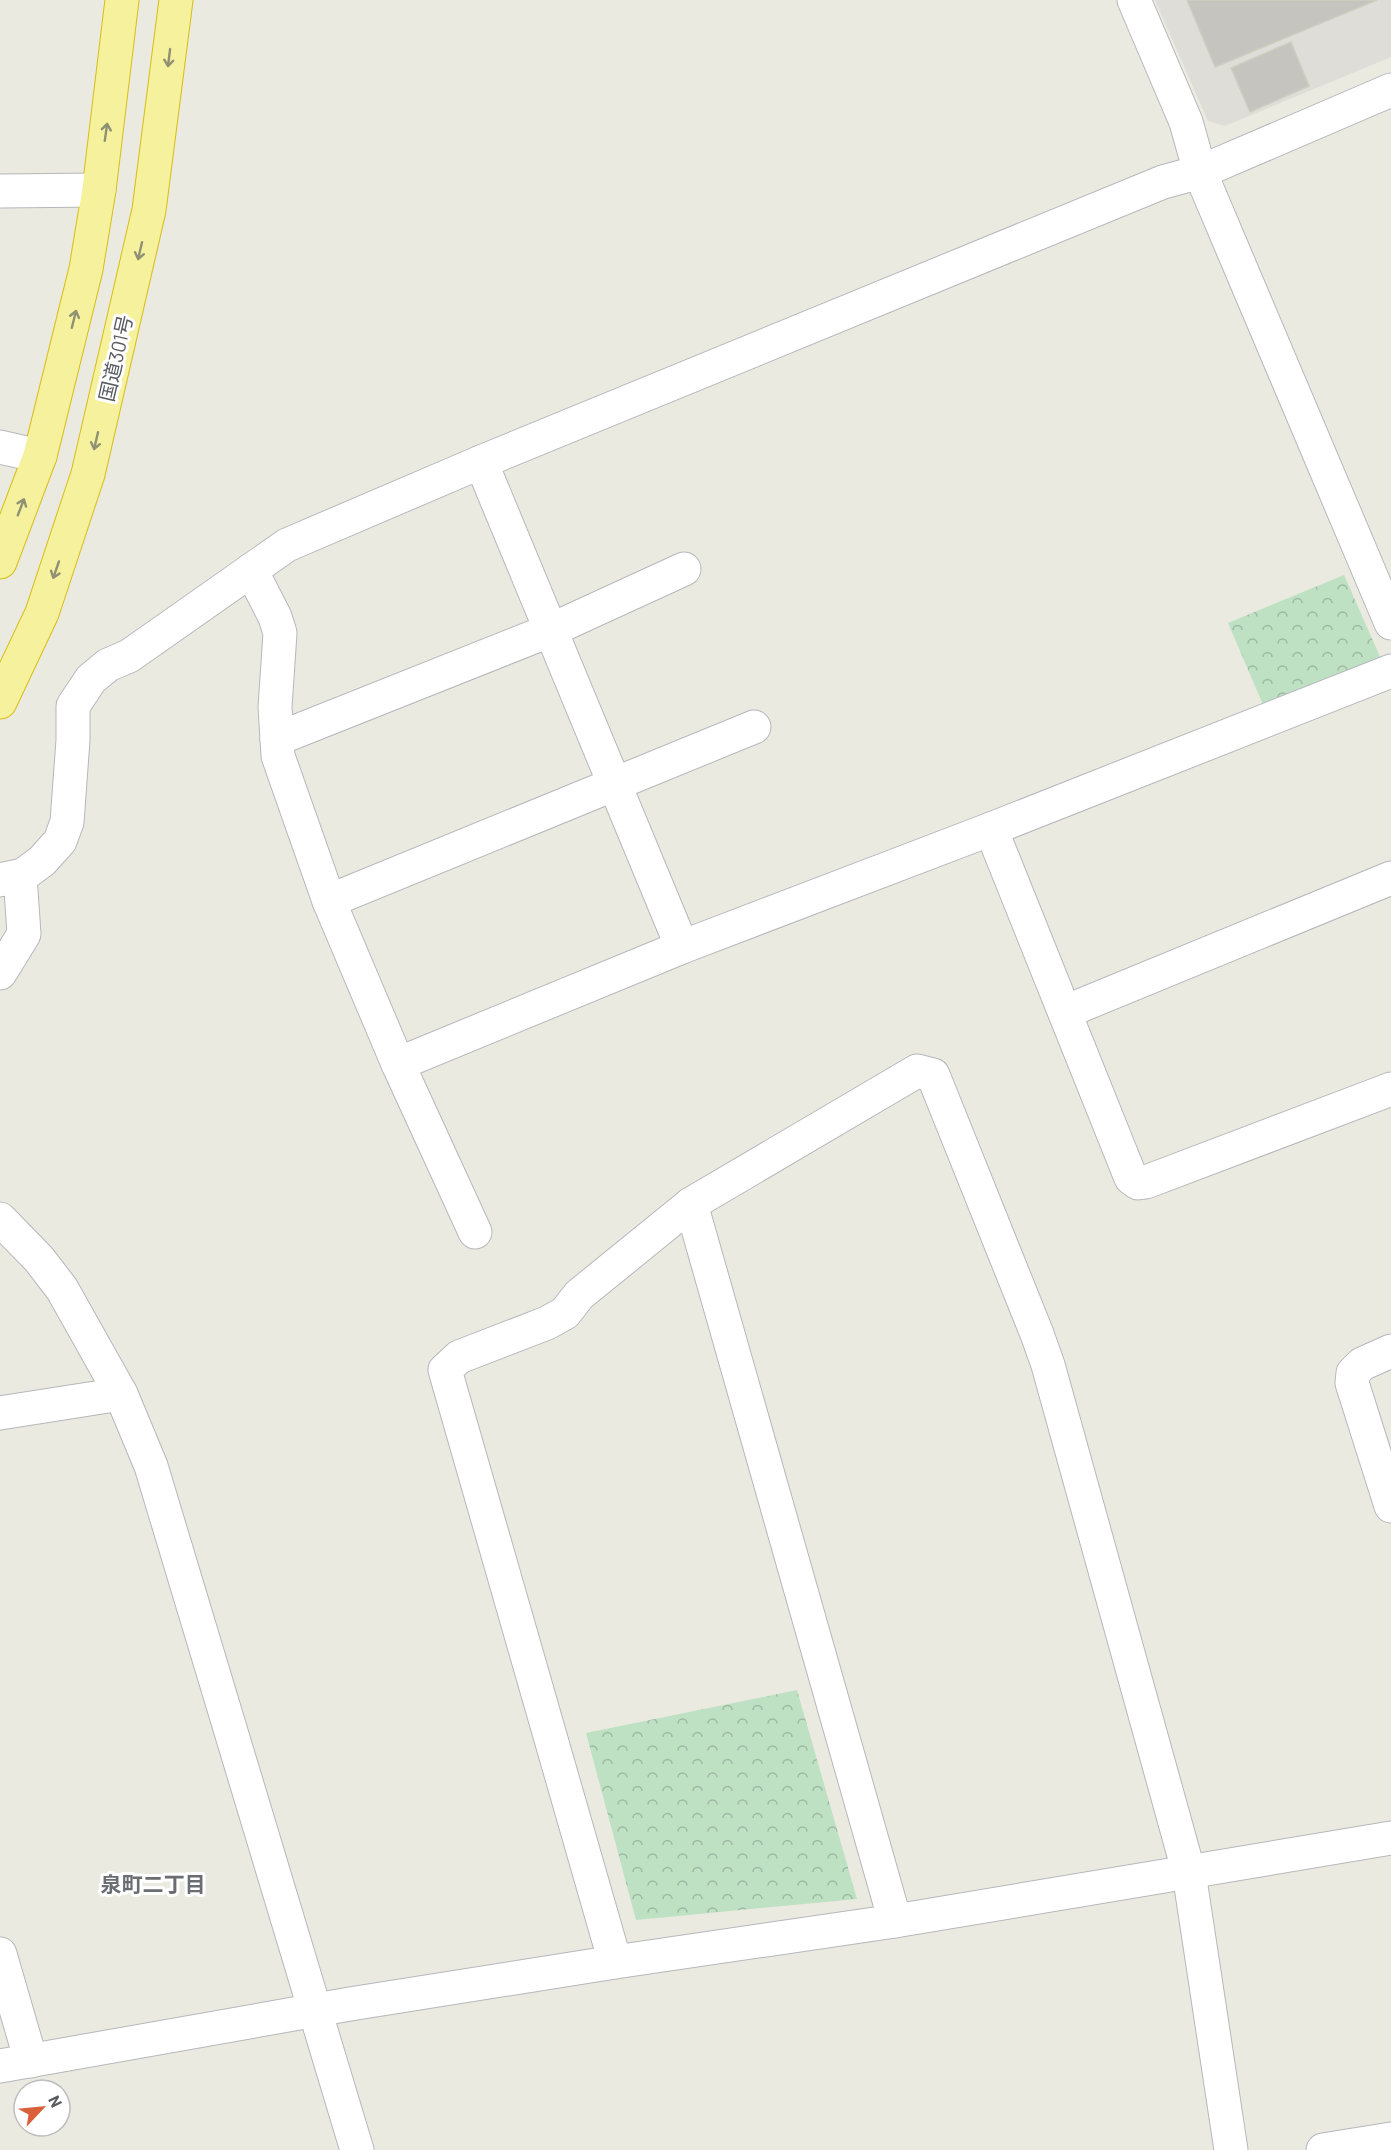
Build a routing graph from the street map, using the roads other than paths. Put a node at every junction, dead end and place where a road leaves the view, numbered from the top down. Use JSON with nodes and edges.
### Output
{"nodes":[{"id":1,"x":122,"y":0,"type":"edge"},
{"id":2,"x":176,"y":0,"type":"edge"},
{"id":3,"x":1134,"y":0,"type":"edge"},
{"id":4,"x":1391,"y":90,"type":"edge"},
{"id":5,"x":1200,"y":172,"type":"junction"},
{"id":6,"x":99,"y":190,"type":"junction"},
{"id":7,"x":0,"y":191,"type":"edge"},
{"id":8,"x":0,"y":447,"type":"edge"},
{"id":9,"x":40,"y":456,"type":"junction"},
{"id":10,"x":481,"y":462,"type":"junction"},
{"id":11,"x":0,"y":561,"type":"edge"},
{"id":12,"x":684,"y":569,"type":"dead end"},
{"id":13,"x":251,"y":570,"type":"junction"},
{"id":14,"x":1391,"y":623,"type":"edge"},
{"id":15,"x":551,"y":630,"type":"junction"},
{"id":16,"x":1391,"y":671,"type":"edge"},
{"id":17,"x":0,"y":702,"type":"edge"},
{"id":18,"x":754,"y":727,"type":"dead end"},
{"id":19,"x":276,"y":739,"type":"junction"},
{"id":20,"x":614,"y":785,"type":"junction"},
{"id":21,"x":991,"y":829,"type":"junction"},
{"id":22,"x":10,"y":878,"type":"edge"},
{"id":23,"x":1391,"y":878,"type":"edge"},
{"id":24,"x":329,"y":901,"type":"junction"},
{"id":25,"x":682,"y":947,"type":"junction"},
{"id":26,"x":2,"y":965,"type":"edge"},
{"id":27,"x":1065,"y":1012,"type":"junction"},
{"id":28,"x":398,"y":1064,"type":"junction"},
{"id":29,"x":1391,"y":1089,"type":"edge"},
{"id":30,"x":690,"y":1204,"type":"junction"},
{"id":31,"x":0,"y":1219,"type":"edge"},
{"id":32,"x":475,"y":1232,"type":"dead end"},
{"id":33,"x":1391,"y":1352,"type":"edge"},
{"id":34,"x":122,"y":1394,"type":"junction"},
{"id":35,"x":0,"y":1413,"type":"edge"},
{"id":36,"x":1391,"y":1506,"type":"edge"},
{"id":37,"x":1391,"y":1838,"type":"edge"},
{"id":38,"x":1189,"y":1873,"type":"junction"},
{"id":39,"x":895,"y":1921,"type":"junction"},
{"id":40,"x":0,"y":1954,"type":"edge"},
{"id":41,"x":615,"y":1962,"type":"junction"},
{"id":42,"x":316,"y":2012,"type":"junction"},
{"id":43,"x":16,"y":2064,"type":"edge"},
{"id":44,"x":1391,"y":2139,"type":"edge"},
{"id":45,"x":357,"y":2150,"type":"edge"},
{"id":46,"x":1231,"y":2150,"type":"edge"},
{"id":47,"x":1323,"y":2150,"type":"edge"}],
"edges":[{"from":6,"to":1,"type":"highway","one_way":true},
{"from":2,"to":17,"type":"highway","name":"国道301号","one_way":true},
{"from":3,"to":5,"type":"street"},
{"from":4,"to":5,"type":"street"},
{"from":5,"to":10,"type":"street"},
{"from":5,"to":14,"type":"street"},
{"from":6,"to":7,"type":"street"},
{"from":9,"to":6,"type":"highway","one_way":true},
{"from":8,"to":9,"type":"street"},
{"from":11,"to":9,"type":"highway","one_way":true},
{"from":10,"to":13,"type":"street"},
{"from":10,"to":15,"type":"street"},
{"from":12,"to":15,"type":"street"},
{"from":13,"to":19,"type":"street"},
{"from":13,"to":22,"type":"street"},
{"from":15,"to":19,"type":"street"},
{"from":15,"to":20,"type":"street"},
{"from":16,"to":21,"type":"street"},
{"from":18,"to":20,"type":"street"},
{"from":19,"to":24,"type":"street"},
{"from":20,"to":24,"type":"street"},
{"from":20,"to":25,"type":"street"},
{"from":21,"to":25,"type":"street"},
{"from":21,"to":27,"type":"street"},
{"from":22,"to":26,"type":"street"},
{"from":23,"to":27,"type":"street"},
{"from":24,"to":28,"type":"street"},
{"from":25,"to":28,"type":"street"},
{"from":27,"to":29,"type":"street"},
{"from":28,"to":32,"type":"street"},
{"from":30,"to":38,"type":"street"},
{"from":30,"to":39,"type":"street"},
{"from":30,"to":41,"type":"street"},
{"from":31,"to":34,"type":"street"},
{"from":33,"to":36,"type":"street"},
{"from":34,"to":35,"type":"street"},
{"from":34,"to":42,"type":"street"},
{"from":37,"to":38,"type":"street"},
{"from":38,"to":39,"type":"street"},
{"from":38,"to":46,"type":"street"},
{"from":39,"to":41,"type":"street"},
{"from":40,"to":43,"type":"street"},
{"from":41,"to":42,"type":"street"},
{"from":42,"to":43,"type":"street"},
{"from":42,"to":45,"type":"street"},
{"from":44,"to":47,"type":"street"}]}
